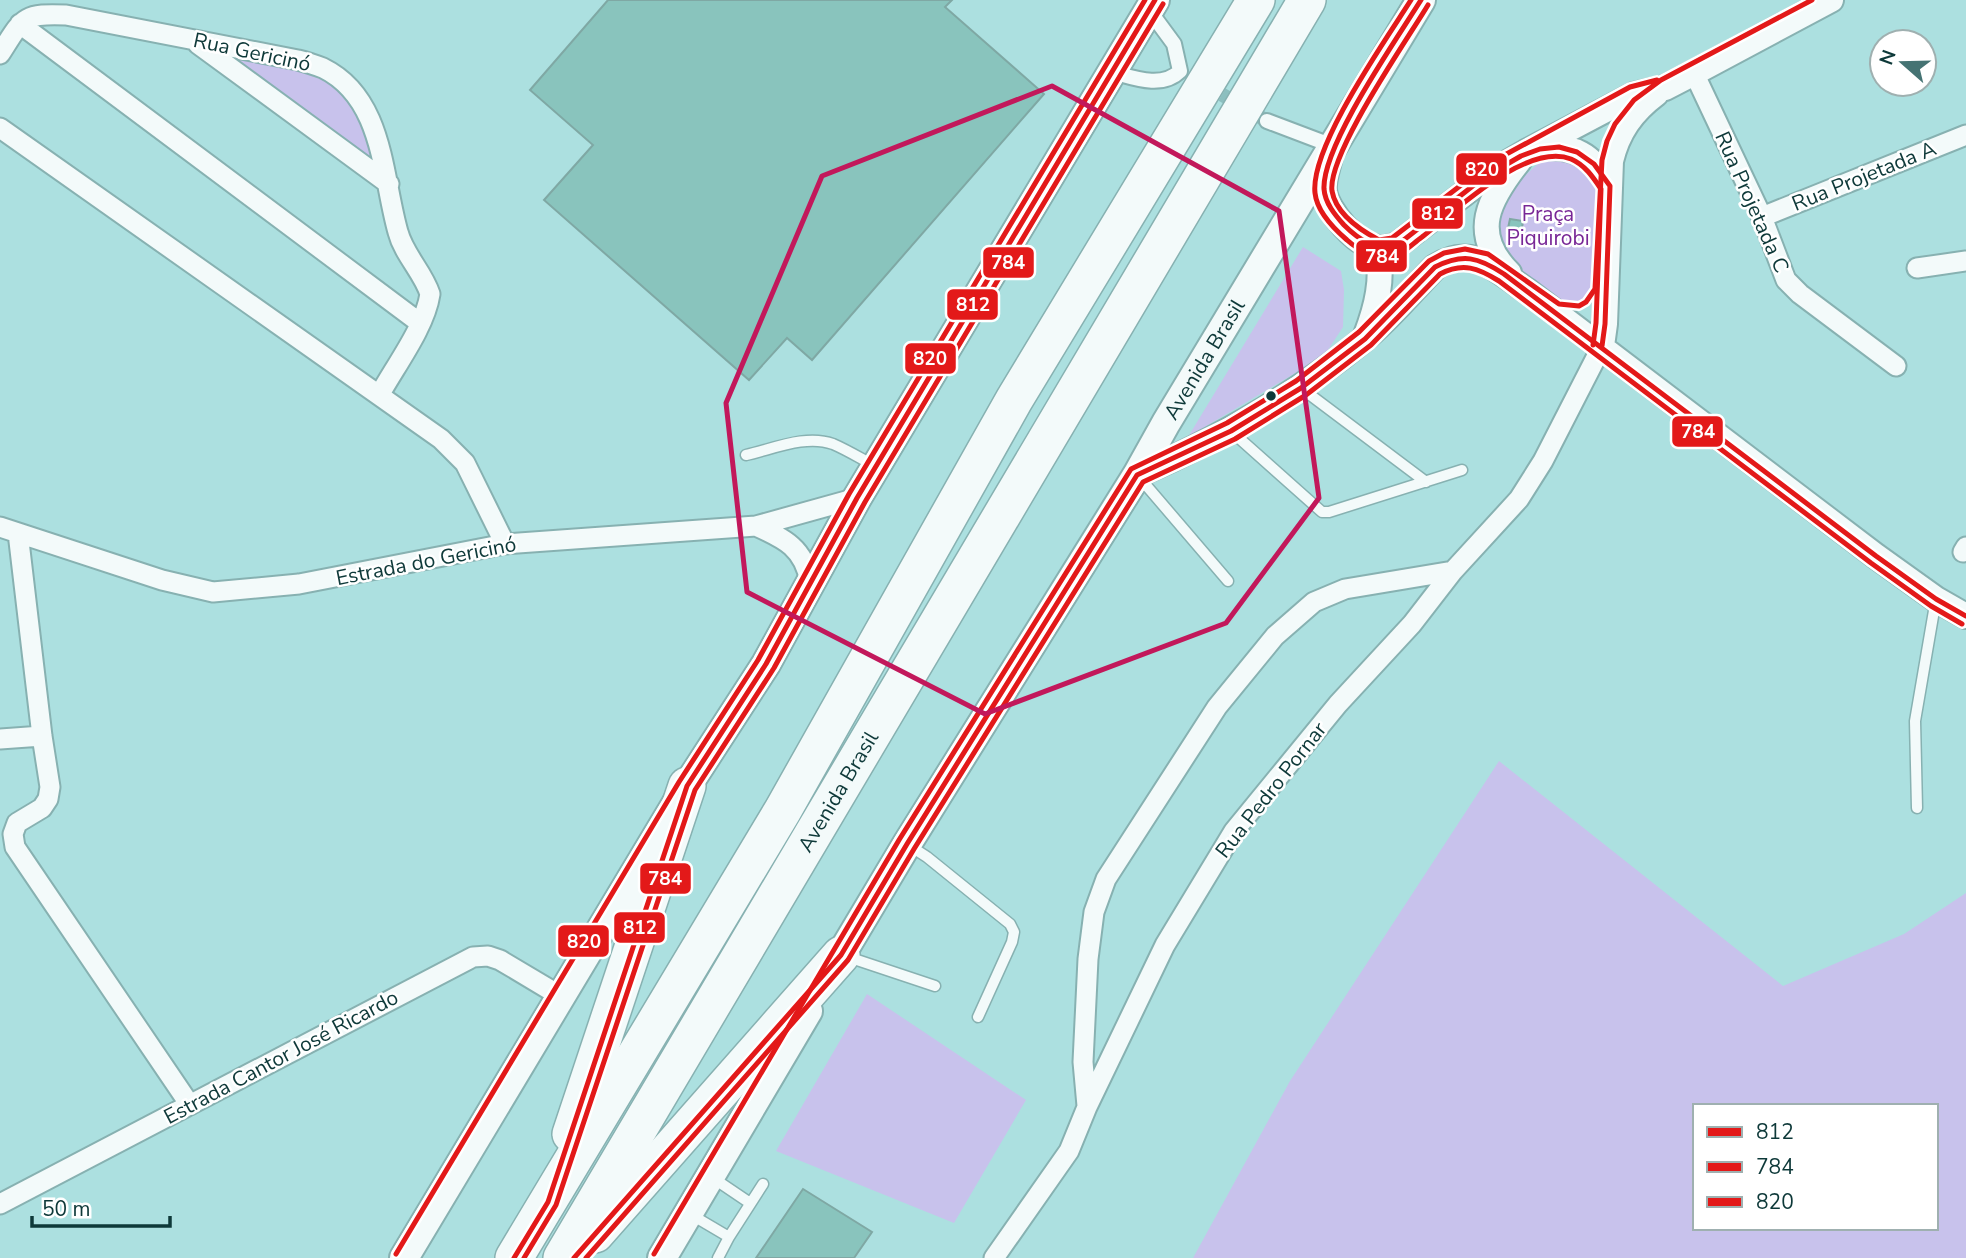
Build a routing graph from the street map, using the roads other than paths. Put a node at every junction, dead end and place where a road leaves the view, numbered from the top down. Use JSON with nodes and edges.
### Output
{"nodes":[{"id":1,"x":1256,"y":0,"type":"edge"},
{"id":2,"x":1307,"y":0,"type":"edge"},
{"id":3,"x":1421,"y":0,"type":"edge"},
{"id":4,"x":1831,"y":0,"type":"edge"},
{"id":5,"x":1148,"y":3,"type":"edge"},
{"id":6,"x":20,"y":23,"type":"junction"},
{"id":7,"x":192,"y":39,"type":"junction"},
{"id":8,"x":0,"y":54,"type":"edge"},
{"id":9,"x":1112,"y":72,"type":"junction"},
{"id":10,"x":1694,"y":73,"type":"junction"},
{"id":11,"x":1665,"y":88,"type":"junction"},
{"id":12,"x":1267,"y":121,"type":"tunnel mouth"},
{"id":13,"x":0,"y":128,"type":"edge"},
{"id":14,"x":1966,"y":135,"type":"edge"},
{"id":15,"x":1333,"y":146,"type":"junction"},
{"id":16,"x":1531,"y":150,"type":"junction"},
{"id":17,"x":389,"y":184,"type":"junction"},
{"id":18,"x":1610,"y":186,"type":"junction"},
{"id":19,"x":1762,"y":218,"type":"junction"},
{"id":20,"x":1378,"y":248,"type":"junction"},
{"id":21,"x":1966,"y":261,"type":"edge"},
{"id":22,"x":1917,"y":268,"type":"dead end"},
{"id":23,"x":1526,"y":290,"type":"junction"},
{"id":24,"x":1604,"y":292,"type":"junction"},
{"id":25,"x":1556,"y":312,"type":"junction"},
{"id":26,"x":420,"y":323,"type":"junction"},
{"id":27,"x":1365,"y":339,"type":"junction"},
{"id":28,"x":1602,"y":346,"type":"junction"},
{"id":29,"x":1896,"y":366,"type":"dead end"},
{"id":30,"x":1301,"y":388,"type":"junction"},
{"id":31,"x":380,"y":394,"type":"junction"},
{"id":32,"x":1231,"y":431,"type":"junction"},
{"id":33,"x":746,"y":455,"type":"dead end"},
{"id":34,"x":877,"y":466,"type":"junction"},
{"id":35,"x":1462,"y":470,"type":"dead end"},
{"id":36,"x":1137,"y":475,"type":"junction"},
{"id":37,"x":1426,"y":482,"type":"junction"},
{"id":38,"x":857,"y":498,"type":"junction"},
{"id":39,"x":756,"y":526,"type":"junction"},
{"id":40,"x":9,"y":530,"type":"edge"},
{"id":41,"x":505,"y":544,"type":"junction"},
{"id":42,"x":1453,"y":571,"type":"junction"},
{"id":43,"x":1228,"y":580,"type":"dead end"},
{"id":44,"x":810,"y":582,"type":"junction"},
{"id":45,"x":1936,"y":599,"type":"junction"},
{"id":46,"x":1966,"y":616,"type":"edge"},
{"id":47,"x":42,"y":736,"type":"junction"},
{"id":48,"x":0,"y":739,"type":"edge"},
{"id":49,"x":687,"y":786,"type":"junction"},
{"id":50,"x":1917,"y":808,"type":"dead end"},
{"id":51,"x":907,"y":844,"type":"junction"},
{"id":52,"x":841,"y":955,"type":"junction"},
{"id":53,"x":934,"y":986,"type":"dead end"},
{"id":54,"x":562,"y":997,"type":"junction"},
{"id":55,"x":978,"y":1017,"type":"dead end"},
{"id":56,"x":190,"y":1105,"type":"junction"},
{"id":57,"x":1087,"y":1107,"type":"junction"},
{"id":58,"x":709,"y":1175,"type":"junction"},
{"id":59,"x":763,"y":1184,"type":"dead end"},
{"id":60,"x":548,"y":1202,"type":"junction"},
{"id":61,"x":750,"y":1203,"type":"junction"},
{"id":62,"x":0,"y":1204,"type":"edge"},
{"id":63,"x":687,"y":1212,"type":"junction"},
{"id":64,"x":729,"y":1237,"type":"junction"},
{"id":65,"x":404,"y":1258,"type":"edge"},
{"id":66,"x":514,"y":1258,"type":"edge"},
{"id":67,"x":562,"y":1258,"type":"edge"},
{"id":68,"x":574,"y":1258,"type":"edge"},
{"id":69,"x":662,"y":1258,"type":"edge"},
{"id":70,"x":718,"y":1258,"type":"edge"},
{"id":71,"x":994,"y":1258,"type":"edge"}],
"edges":[{"from":1,"to":60,"type":"highway","name":"Avenida Brasil"},
{"from":2,"to":67,"type":"highway","name":"Avenida Brasil"},
{"from":3,"to":15,"type":"main road","name":"Avenida Brasil"},
{"from":4,"to":10,"type":"street"},
{"from":5,"to":9,"type":"main road"},
{"from":5,"to":9,"type":"street"},
{"from":6,"to":7,"type":"street","name":"Rua Gericinó"},
{"from":6,"to":8,"type":"street"},
{"from":6,"to":26,"type":"street"},
{"from":7,"to":17,"type":"street"},
{"from":7,"to":17,"type":"street","name":"Rua Gericinó"},
{"from":9,"to":34,"type":"main road"},
{"from":10,"to":11,"type":"street"},
{"from":10,"to":19,"type":"street","name":"Rua Projetada C"},
{"from":11,"to":16,"type":"street"},
{"from":11,"to":18,"type":"street"},
{"from":12,"to":15,"type":"street"},
{"from":13,"to":31,"type":"street"},
{"from":14,"to":19,"type":"street","name":"Rua Projetada A"},
{"from":15,"to":20,"type":"street"},
{"from":15,"to":36,"type":"main road","name":"Avenida Brasil"},
{"from":16,"to":18,"type":"street"},
{"from":16,"to":20,"type":"street"},
{"from":16,"to":23,"type":"street"},
{"from":17,"to":26,"type":"street","name":"Rua Gericinó"},
{"from":18,"to":24,"type":"street"},
{"from":19,"to":29,"type":"street","name":"Rua Projetada C"},
{"from":20,"to":27,"type":"street"},
{"from":21,"to":22,"type":"street"},
{"from":23,"to":25,"type":"street"},
{"from":23,"to":27,"type":"street"},
{"from":24,"to":25,"type":"street"},
{"from":24,"to":28,"type":"street"},
{"from":25,"to":28,"type":"street"},
{"from":26,"to":31,"type":"street","name":"Rua Gericinó"},
{"from":27,"to":30,"type":"street"},
{"from":28,"to":42,"type":"street","name":"Rua Pedro Pornar"},
{"from":28,"to":45,"type":"street"},
{"from":30,"to":32,"type":"street"},
{"from":30,"to":37,"type":"lane"},
{"from":31,"to":41,"type":"street"},
{"from":32,"to":36,"type":"street"},
{"from":32,"to":37,"type":"lane"},
{"from":33,"to":34,"type":"lane"},
{"from":34,"to":38,"type":"main road"},
{"from":35,"to":37,"type":"lane"},
{"from":36,"to":43,"type":"lane"},
{"from":36,"to":51,"type":"main road","name":"Avenida Brasil"},
{"from":38,"to":39,"type":"street","name":"Estrada do Gericinó"},
{"from":38,"to":44,"type":"main road"},
{"from":39,"to":41,"type":"street","name":"Estrada do Gericinó"},
{"from":39,"to":44,"type":"street"},
{"from":40,"to":41,"type":"street","name":"Estrada do Gericinó"},
{"from":40,"to":47,"type":"street"},
{"from":42,"to":57,"type":"street","name":"Rua Pedro Pornar"},
{"from":42,"to":57,"type":"street"},
{"from":44,"to":49,"type":"main road"},
{"from":45,"to":46,"type":"street"},
{"from":45,"to":50,"type":"lane"},
{"from":47,"to":48,"type":"street"},
{"from":47,"to":56,"type":"street"},
{"from":49,"to":54,"type":"main road"},
{"from":49,"to":60,"type":"highway"},
{"from":51,"to":52,"type":"main road","name":"Avenida Brasil"},
{"from":51,"to":55,"type":"lane"},
{"from":52,"to":53,"type":"lane"},
{"from":52,"to":58,"type":"main road","name":"Avenida Brasil"},
{"from":52,"to":68,"type":"highway"},
{"from":54,"to":56,"type":"street","name":"Estrada Cantor José Ricardo"},
{"from":54,"to":65,"type":"main road"},
{"from":56,"to":62,"type":"street","name":"Estrada Cantor José Ricardo"},
{"from":57,"to":71,"type":"street","name":"Rua Pedro Pornar"},
{"from":58,"to":61,"type":"lane"},
{"from":58,"to":63,"type":"main road","name":"Avenida Brasil"},
{"from":59,"to":61,"type":"lane"},
{"from":60,"to":66,"type":"highway","name":"Avenida Brasil"},
{"from":61,"to":64,"type":"lane"},
{"from":63,"to":64,"type":"lane"},
{"from":63,"to":69,"type":"main road","name":"Avenida Brasil"},
{"from":64,"to":70,"type":"lane"}]}
